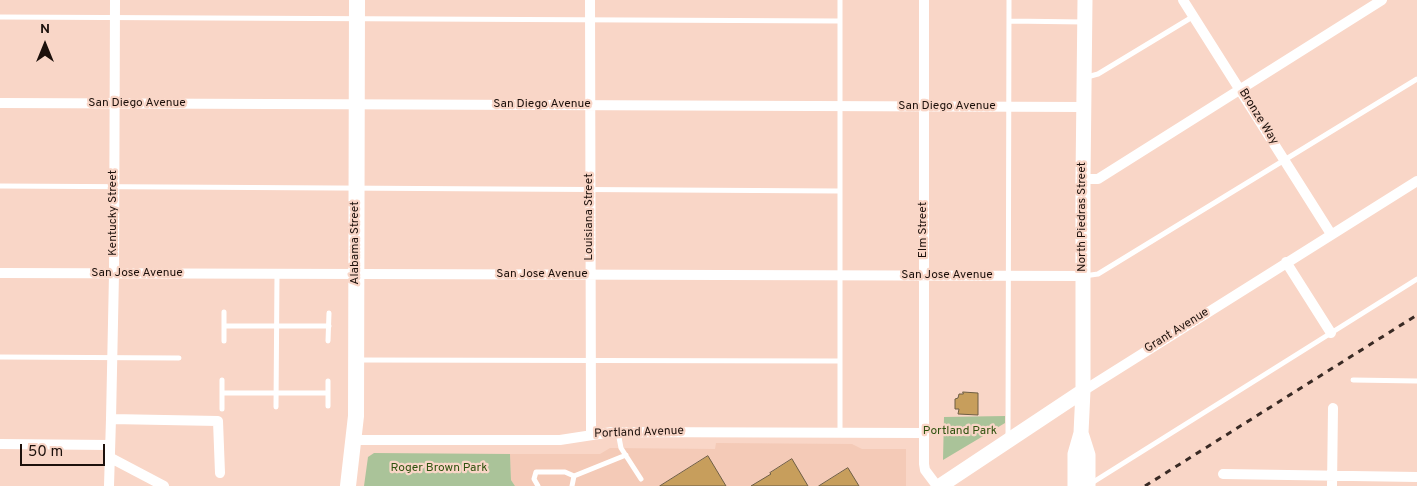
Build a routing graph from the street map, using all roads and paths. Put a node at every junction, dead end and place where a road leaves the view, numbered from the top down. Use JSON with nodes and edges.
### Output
{"nodes":[{"id":1,"x":115,"y":0,"type":"edge"},
{"id":2,"x":357,"y":0,"type":"edge"},
{"id":3,"x":590,"y":0,"type":"edge"},
{"id":4,"x":840,"y":0,"type":"edge"},
{"id":5,"x":924,"y":0,"type":"edge"},
{"id":6,"x":1009,"y":0,"type":"edge"},
{"id":7,"x":1085,"y":0,"type":"edge"},
{"id":8,"x":1183,"y":0,"type":"edge"},
{"id":9,"x":1382,"y":0,"type":"edge"},
{"id":10,"x":1194,"y":16,"type":"junction"},
{"id":11,"x":0,"y":18,"type":"edge"},
{"id":12,"x":115,"y":18,"type":"junction"},
{"id":13,"x":357,"y":19,"type":"junction"},
{"id":14,"x":590,"y":20,"type":"junction"},
{"id":15,"x":840,"y":21,"type":"junction"},
{"id":16,"x":1009,"y":21,"type":"junction"},
{"id":17,"x":1085,"y":22,"type":"junction"},
{"id":18,"x":1084,"y":78,"type":"junction"},
{"id":19,"x":1417,"y":78,"type":"edge"},
{"id":20,"x":1241,"y":89,"type":"junction"},
{"id":21,"x":0,"y":103,"type":"edge"},
{"id":22,"x":114,"y":104,"type":"junction"},
{"id":23,"x":357,"y":104,"type":"junction"},
{"id":24,"x":590,"y":105,"type":"junction"},
{"id":25,"x":839,"y":106,"type":"junction"},
{"id":26,"x":924,"y":107,"type":"junction"},
{"id":27,"x":1009,"y":107,"type":"junction"},
{"id":28,"x":1083,"y":107,"type":"junction"},
{"id":29,"x":1285,"y":160,"type":"junction"},
{"id":30,"x":1083,"y":179,"type":"junction"},
{"id":31,"x":1417,"y":181,"type":"edge"},
{"id":32,"x":0,"y":186,"type":"edge"},
{"id":33,"x":114,"y":187,"type":"junction"},
{"id":34,"x":356,"y":188,"type":"junction"},
{"id":35,"x":590,"y":189,"type":"junction"},
{"id":36,"x":839,"y":190,"type":"junction"},
{"id":37,"x":1331,"y":234,"type":"junction"},
{"id":38,"x":1286,"y":262,"type":"junction"},
{"id":39,"x":0,"y":273,"type":"edge"},
{"id":40,"x":114,"y":274,"type":"junction"},
{"id":41,"x":277,"y":274,"type":"junction"},
{"id":42,"x":356,"y":274,"type":"junction"},
{"id":43,"x":590,"y":276,"type":"junction"},
{"id":44,"x":839,"y":276,"type":"junction"},
{"id":45,"x":924,"y":276,"type":"junction"},
{"id":46,"x":1008,"y":276,"type":"junction"},
{"id":47,"x":1083,"y":276,"type":"junction"},
{"id":48,"x":1417,"y":278,"type":"edge"},
{"id":49,"x":224,"y":312,"type":"dead end"},
{"id":50,"x":329,"y":313,"type":"dead end"},
{"id":51,"x":224,"y":326,"type":"junction"},
{"id":52,"x":276,"y":326,"type":"junction"},
{"id":53,"x":329,"y":326,"type":"junction"},
{"id":54,"x":1331,"y":333,"type":"junction"},
{"id":55,"x":224,"y":341,"type":"dead end"},
{"id":56,"x":328,"y":341,"type":"dead end"},
{"id":57,"x":0,"y":357,"type":"edge"},
{"id":58,"x":112,"y":358,"type":"junction"},
{"id":59,"x":179,"y":358,"type":"dead end"},
{"id":60,"x":356,"y":360,"type":"junction"},
{"id":61,"x":590,"y":360,"type":"junction"},
{"id":62,"x":839,"y":361,"type":"junction"},
{"id":63,"x":222,"y":380,"type":"dead end"},
{"id":64,"x":1353,"y":380,"type":"dead end"},
{"id":65,"x":328,"y":381,"type":"dead end"},
{"id":66,"x":1417,"y":381,"type":"edge"},
{"id":67,"x":1083,"y":391,"type":"junction"},
{"id":68,"x":222,"y":393,"type":"junction"},
{"id":69,"x":276,"y":393,"type":"junction"},
{"id":70,"x":328,"y":393,"type":"junction"},
{"id":71,"x":328,"y":406,"type":"dead end"},
{"id":72,"x":276,"y":407,"type":"dead end"},
{"id":73,"x":1333,"y":408,"type":"dead end"},
{"id":74,"x":222,"y":409,"type":"dead end"},
{"id":75,"x":112,"y":419,"type":"junction"},
{"id":76,"x":618,"y":432,"type":"junction"},
{"id":77,"x":840,"y":432,"type":"junction"},
{"id":78,"x":924,"y":433,"type":"junction"},
{"id":79,"x":591,"y":434,"type":"junction"},
{"id":80,"x":1081,"y":434,"type":"junction"},
{"id":81,"x":354,"y":440,"type":"junction"},
{"id":82,"x":1008,"y":441,"type":"junction"},
{"id":83,"x":0,"y":444,"type":"edge"},
{"id":84,"x":110,"y":444,"type":"junction"},
{"id":85,"x":626,"y":455,"type":"junction"},
{"id":86,"x":109,"y":456,"type":"junction"},
{"id":87,"x":220,"y":473,"type":"dead end"},
{"id":88,"x":1223,"y":474,"type":"dead end"},
{"id":89,"x":574,"y":476,"type":"junction"},
{"id":90,"x":1417,"y":476,"type":"edge"},
{"id":91,"x":641,"y":479,"type":"dead end"},
{"id":92,"x":1333,"y":481,"type":"edge"},
{"id":93,"x":109,"y":486,"type":"edge"},
{"id":94,"x":164,"y":486,"type":"edge"},
{"id":95,"x":348,"y":486,"type":"edge"},
{"id":96,"x":538,"y":486,"type":"edge"},
{"id":97,"x":572,"y":486,"type":"edge"},
{"id":98,"x":939,"y":486,"type":"edge"},
{"id":99,"x":1075,"y":486,"type":"edge"},
{"id":100,"x":1088,"y":486,"type":"edge"}],
"edges":[{"from":1,"to":12,"type":"street","name":"Kentucky Street"},
{"from":2,"to":13,"type":"main road","name":"Alabama Street"},
{"from":3,"to":14,"type":"street","name":"Louisiana Street"},
{"from":4,"to":15,"type":"lane"},
{"from":5,"to":26,"type":"street","name":"Elm Street"},
{"from":6,"to":16,"type":"lane"},
{"from":7,"to":17,"type":"main road","name":"North Piedras Street"},
{"from":8,"to":10,"type":"street","name":"Bronze Way"},
{"from":9,"to":20,"type":"street"},
{"from":10,"to":18,"type":"lane"},
{"from":10,"to":20,"type":"street","name":"Bronze Way"},
{"from":11,"to":12,"type":"lane"},
{"from":12,"to":13,"type":"lane"},
{"from":12,"to":22,"type":"street","name":"Kentucky Street"},
{"from":13,"to":14,"type":"lane"},
{"from":13,"to":23,"type":"main road","name":"Alabama Street"},
{"from":14,"to":15,"type":"lane"},
{"from":14,"to":24,"type":"street","name":"Louisiana Street"},
{"from":15,"to":25,"type":"lane"},
{"from":16,"to":17,"type":"lane"},
{"from":16,"to":27,"type":"lane"},
{"from":17,"to":18,"type":"main road","name":"North Piedras Street"},
{"from":18,"to":28,"type":"main road","name":"North Piedras Street"},
{"from":19,"to":29,"type":"lane"},
{"from":20,"to":29,"type":"street","name":"Bronze Way"},
{"from":20,"to":30,"type":"street"},
{"from":21,"to":22,"type":"street","name":"San Diego Avenue"},
{"from":22,"to":23,"type":"street","name":"San Diego Avenue"},
{"from":22,"to":33,"type":"street","name":"Kentucky Street"},
{"from":23,"to":24,"type":"street","name":"San Diego Avenue"},
{"from":23,"to":34,"type":"main road","name":"Alabama Street"},
{"from":24,"to":25,"type":"street","name":"San Diego Avenue"},
{"from":24,"to":35,"type":"street","name":"Louisiana Street"},
{"from":25,"to":26,"type":"street","name":"San Diego Avenue"},
{"from":25,"to":36,"type":"lane"},
{"from":26,"to":27,"type":"street","name":"San Diego Avenue"},
{"from":26,"to":45,"type":"street","name":"Elm Street"},
{"from":27,"to":28,"type":"street","name":"San Diego Avenue"},
{"from":27,"to":46,"type":"lane"},
{"from":28,"to":30,"type":"main road","name":"North Piedras Street"},
{"from":29,"to":37,"type":"street","name":"Bronze Way"},
{"from":29,"to":47,"type":"lane"},
{"from":30,"to":47,"type":"main road","name":"North Piedras Street"},
{"from":31,"to":37,"type":"street","name":"Grant Avenue"},
{"from":32,"to":33,"type":"lane"},
{"from":33,"to":34,"type":"lane"},
{"from":33,"to":40,"type":"street","name":"Kentucky Street"},
{"from":34,"to":35,"type":"lane"},
{"from":34,"to":42,"type":"main road","name":"Alabama Street"},
{"from":35,"to":36,"type":"lane"},
{"from":35,"to":43,"type":"street","name":"Louisiana Street"},
{"from":36,"to":44,"type":"lane"},
{"from":37,"to":38,"type":"street","name":"Grant Avenue"},
{"from":38,"to":54,"type":"street"},
{"from":38,"to":67,"type":"street","name":"Grant Avenue"},
{"from":39,"to":40,"type":"street","name":"San Jose Avenue"},
{"from":40,"to":41,"type":"street","name":"San Jose Avenue"},
{"from":40,"to":58,"type":"street","name":"Kentucky Street"},
{"from":41,"to":42,"type":"street","name":"San Jose Avenue"},
{"from":41,"to":52,"type":"lane"},
{"from":42,"to":43,"type":"street","name":"San Jose Avenue"},
{"from":42,"to":60,"type":"main road","name":"Alabama Street"},
{"from":43,"to":44,"type":"street","name":"San Jose Avenue"},
{"from":43,"to":61,"type":"street","name":"Louisiana Street"},
{"from":44,"to":45,"type":"street","name":"San Jose Avenue"},
{"from":44,"to":62,"type":"lane"},
{"from":45,"to":46,"type":"street","name":"San Jose Avenue"},
{"from":45,"to":78,"type":"street","name":"Elm Street"},
{"from":46,"to":47,"type":"street","name":"San Jose Avenue"},
{"from":46,"to":82,"type":"lane"},
{"from":47,"to":67,"type":"main road","name":"North Piedras Street"},
{"from":48,"to":54,"type":"lane"},
{"from":49,"to":51,"type":"lane"},
{"from":50,"to":53,"type":"lane"},
{"from":51,"to":52,"type":"lane"},
{"from":51,"to":55,"type":"lane"},
{"from":52,"to":53,"type":"lane"},
{"from":52,"to":69,"type":"lane"},
{"from":53,"to":56,"type":"lane"},
{"from":54,"to":100,"type":"lane"},
{"from":57,"to":58,"type":"lane"},
{"from":58,"to":59,"type":"lane"},
{"from":58,"to":75,"type":"street","name":"Kentucky Street"},
{"from":60,"to":61,"type":"lane"},
{"from":60,"to":81,"type":"main road","name":"Alabama Street"},
{"from":61,"to":62,"type":"lane"},
{"from":61,"to":79,"type":"street","name":"Louisiana Street"},
{"from":62,"to":77,"type":"lane"},
{"from":63,"to":68,"type":"lane"},
{"from":64,"to":66,"type":"lane"},
{"from":65,"to":70,"type":"lane"},
{"from":67,"to":80,"type":"main road","name":"North Piedras Street"},
{"from":67,"to":82,"type":"main road","name":"Grant Avenue"},
{"from":68,"to":69,"type":"lane"},
{"from":68,"to":74,"type":"lane"},
{"from":69,"to":70,"type":"lane"},
{"from":69,"to":72,"type":"lane"},
{"from":70,"to":71,"type":"lane"},
{"from":73,"to":92,"type":"street"},
{"from":75,"to":84,"type":"street","name":"Kentucky Street"},
{"from":75,"to":87,"type":"street"},
{"from":76,"to":77,"type":"street","name":"Portland Avenue"},
{"from":76,"to":79,"type":"street","name":"Portland Avenue"},
{"from":76,"to":85,"type":"lane"},
{"from":77,"to":78,"type":"street","name":"Portland Avenue"},
{"from":78,"to":98,"type":"street","name":"Elm Street"},
{"from":79,"to":81,"type":"street","name":"Portland Avenue"},
{"from":80,"to":99,"type":"main road","name":"North Piedras Street"},
{"from":80,"to":100,"type":"main road","name":"North Piedras Street"},
{"from":81,"to":95,"type":"main road","name":"Alabama Street"},
{"from":82,"to":98,"type":"main road","name":"Grant Avenue"},
{"from":83,"to":84,"type":"street"},
{"from":84,"to":86,"type":"street","name":"Kentucky Street"},
{"from":85,"to":89,"type":"lane"},
{"from":85,"to":91,"type":"lane"},
{"from":86,"to":93,"type":"street","name":"Kentucky Street"},
{"from":86,"to":94,"type":"street"},
{"from":88,"to":92,"type":"street"},
{"from":89,"to":96,"type":"lane"},
{"from":89,"to":97,"type":"lane"},
{"from":90,"to":92,"type":"street"}]}
